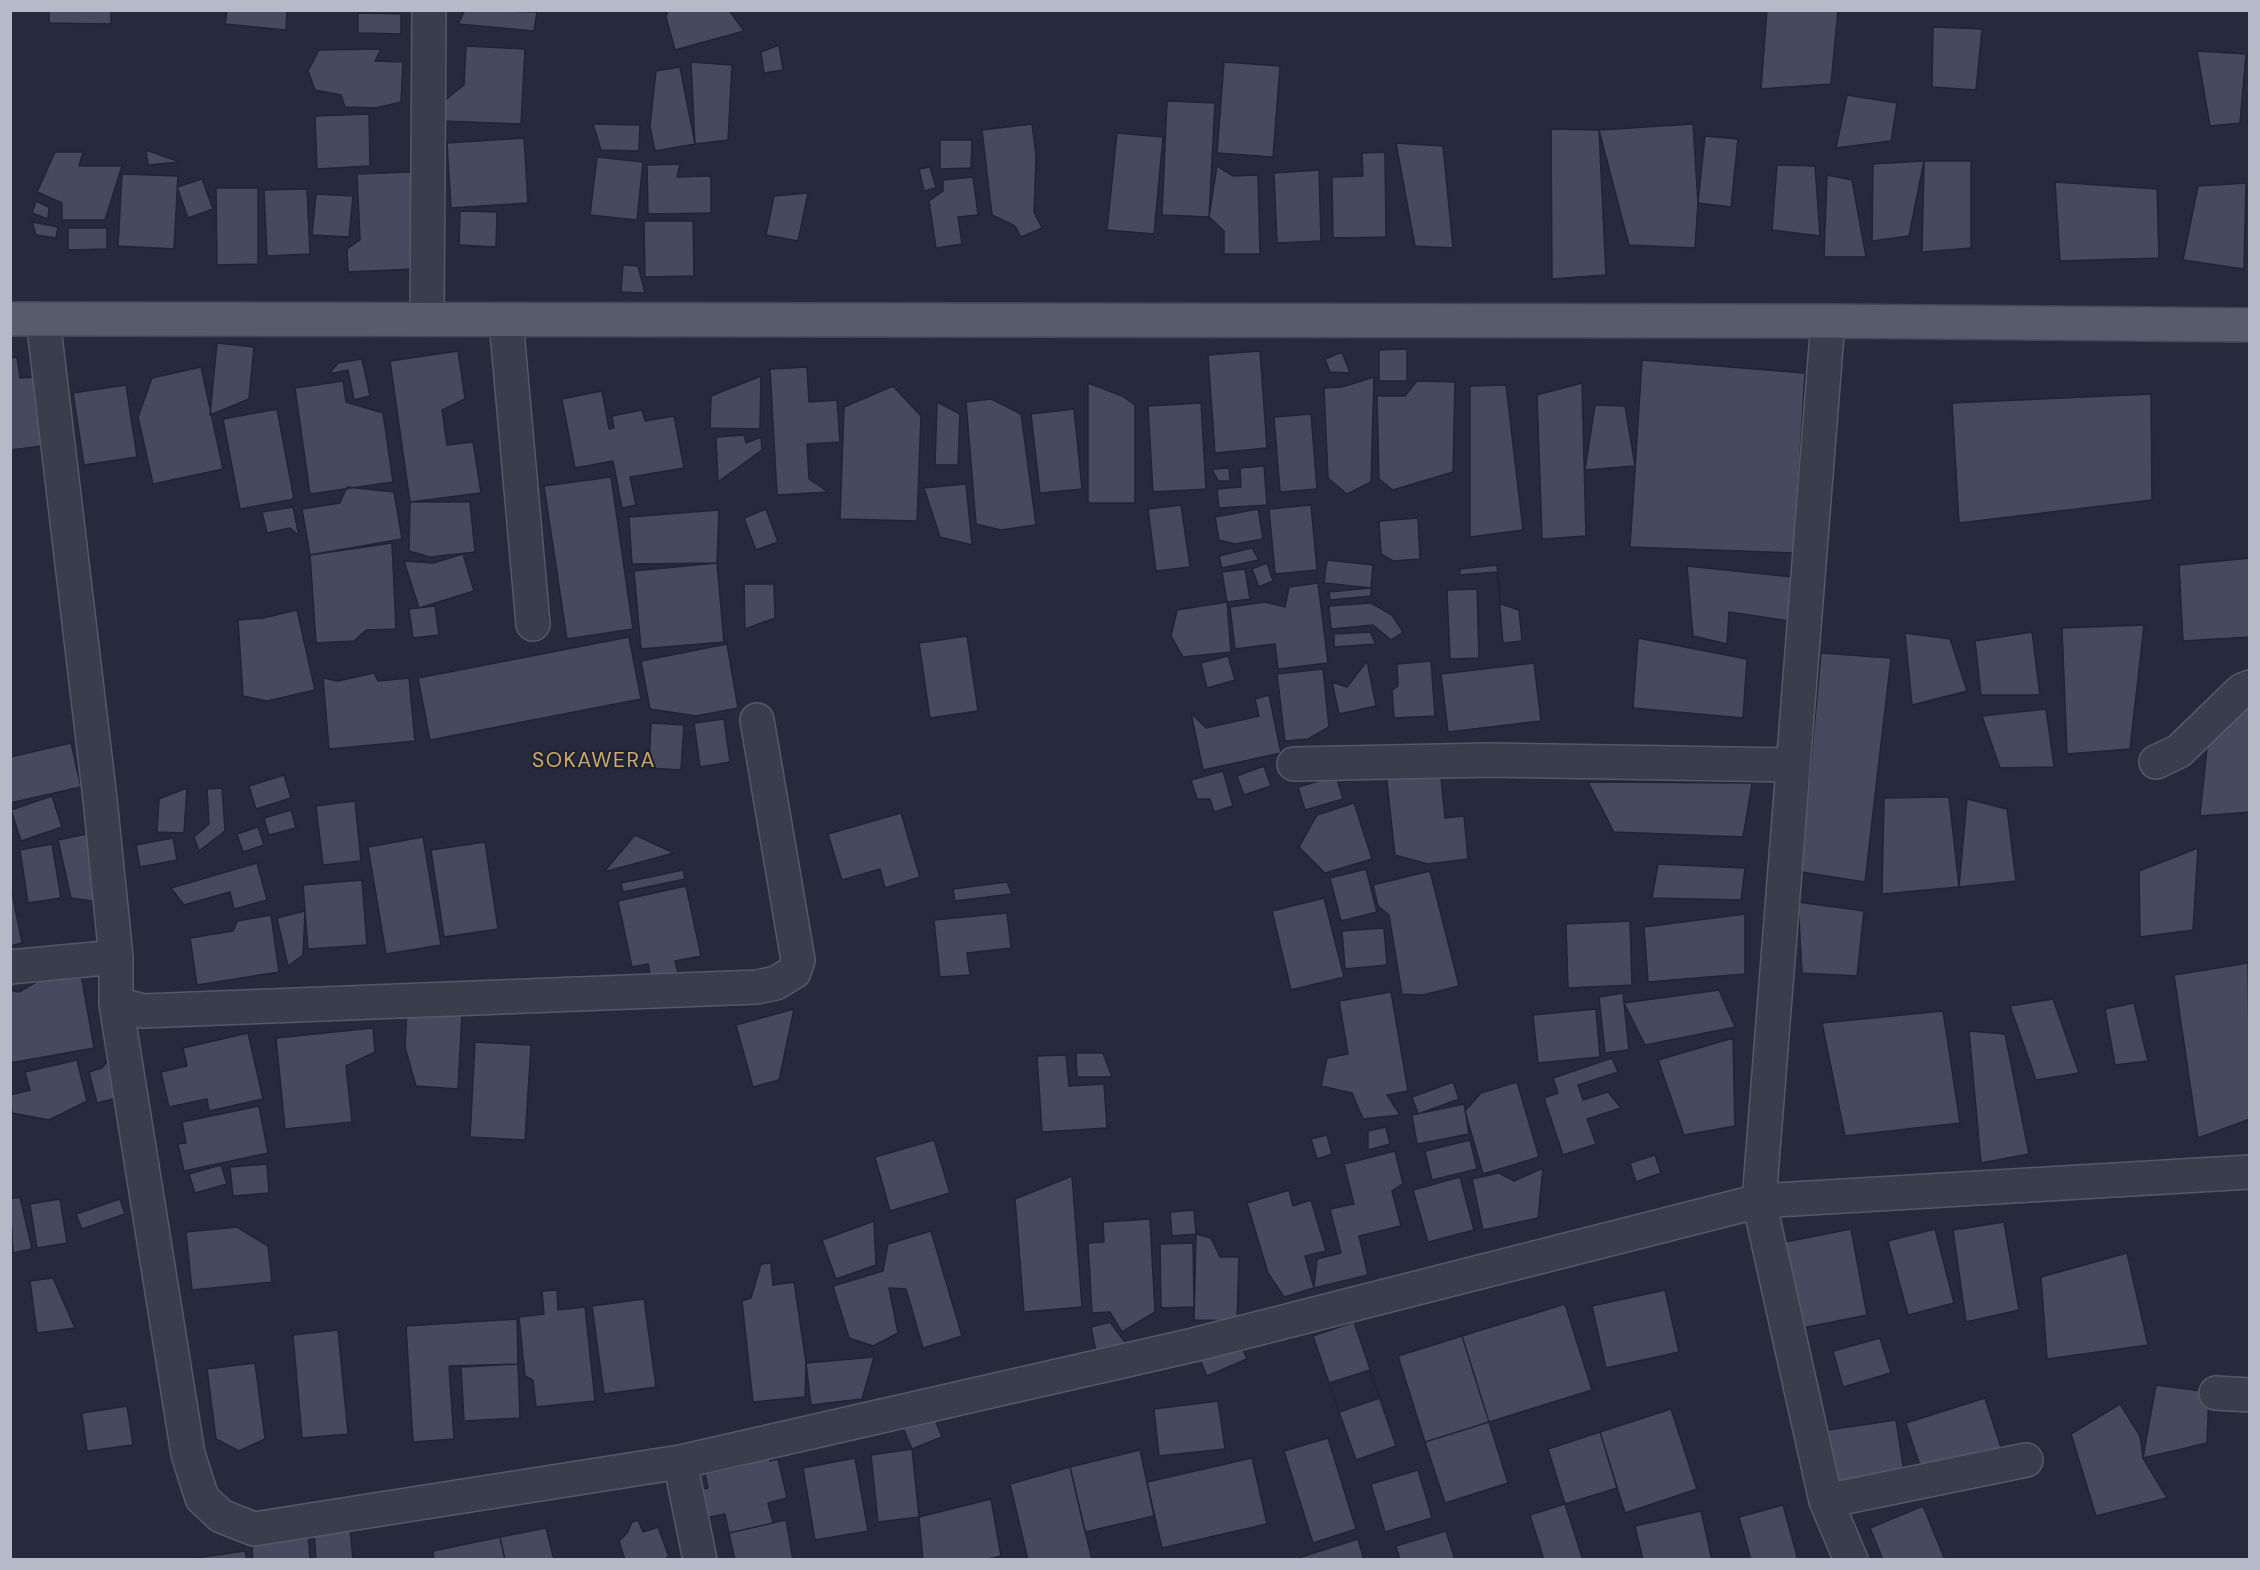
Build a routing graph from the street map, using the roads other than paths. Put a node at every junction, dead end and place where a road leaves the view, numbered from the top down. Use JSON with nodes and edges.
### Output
{"nodes":[{"id":1,"x":429,"y":10,"type":"edge"},
{"id":2,"x":427,"y":318,"type":"junction"},
{"id":3,"x":10,"y":319,"type":"edge"},
{"id":4,"x":43,"y":319,"type":"junction"},
{"id":5,"x":506,"y":320,"type":"junction"},
{"id":6,"x":1828,"y":321,"type":"junction"},
{"id":7,"x":2250,"y":325,"type":"edge"},
{"id":8,"x":533,"y":624,"type":"dead end"},
{"id":9,"x":2250,"y":687,"type":"edge"},
{"id":10,"x":757,"y":720,"type":"dead end"},
{"id":11,"x":2156,"y":762,"type":"dead end"},
{"id":12,"x":1294,"y":764,"type":"dead end"},
{"id":13,"x":1792,"y":765,"type":"junction"},
{"id":14,"x":116,"y":957,"type":"junction"},
{"id":15,"x":10,"y":967,"type":"edge"},
{"id":16,"x":116,"y":1004,"type":"junction"},
{"id":17,"x":2250,"y":1172,"type":"edge"},
{"id":18,"x":1759,"y":1200,"type":"junction"},
{"id":19,"x":2216,"y":1393,"type":"dead end"},
{"id":20,"x":2250,"y":1395,"type":"edge"},
{"id":21,"x":2026,"y":1460,"type":"dead end"},
{"id":22,"x":680,"y":1462,"type":"junction"},
{"id":23,"x":1826,"y":1501,"type":"junction"},
{"id":24,"x":700,"y":1560,"type":"edge"},
{"id":25,"x":1851,"y":1560,"type":"edge"}],
"edges":[{"from":1,"to":2,"type":"street"},
{"from":2,"to":4,"type":"main road"},
{"from":2,"to":5,"type":"main road"},
{"from":3,"to":4,"type":"main road"},
{"from":4,"to":14,"type":"street"},
{"from":5,"to":6,"type":"main road"},
{"from":5,"to":8,"type":"street"},
{"from":6,"to":7,"type":"main road"},
{"from":6,"to":13,"type":"street"},
{"from":9,"to":11,"type":"street"},
{"from":10,"to":16,"type":"street"},
{"from":12,"to":13,"type":"street"},
{"from":13,"to":18,"type":"street"},
{"from":14,"to":15,"type":"street"},
{"from":14,"to":16,"type":"street"},
{"from":16,"to":22,"type":"street"},
{"from":17,"to":18,"type":"street"},
{"from":18,"to":22,"type":"street"},
{"from":18,"to":23,"type":"street"},
{"from":19,"to":20,"type":"street"},
{"from":21,"to":23,"type":"street"},
{"from":22,"to":24,"type":"street"},
{"from":23,"to":25,"type":"street"}]}
